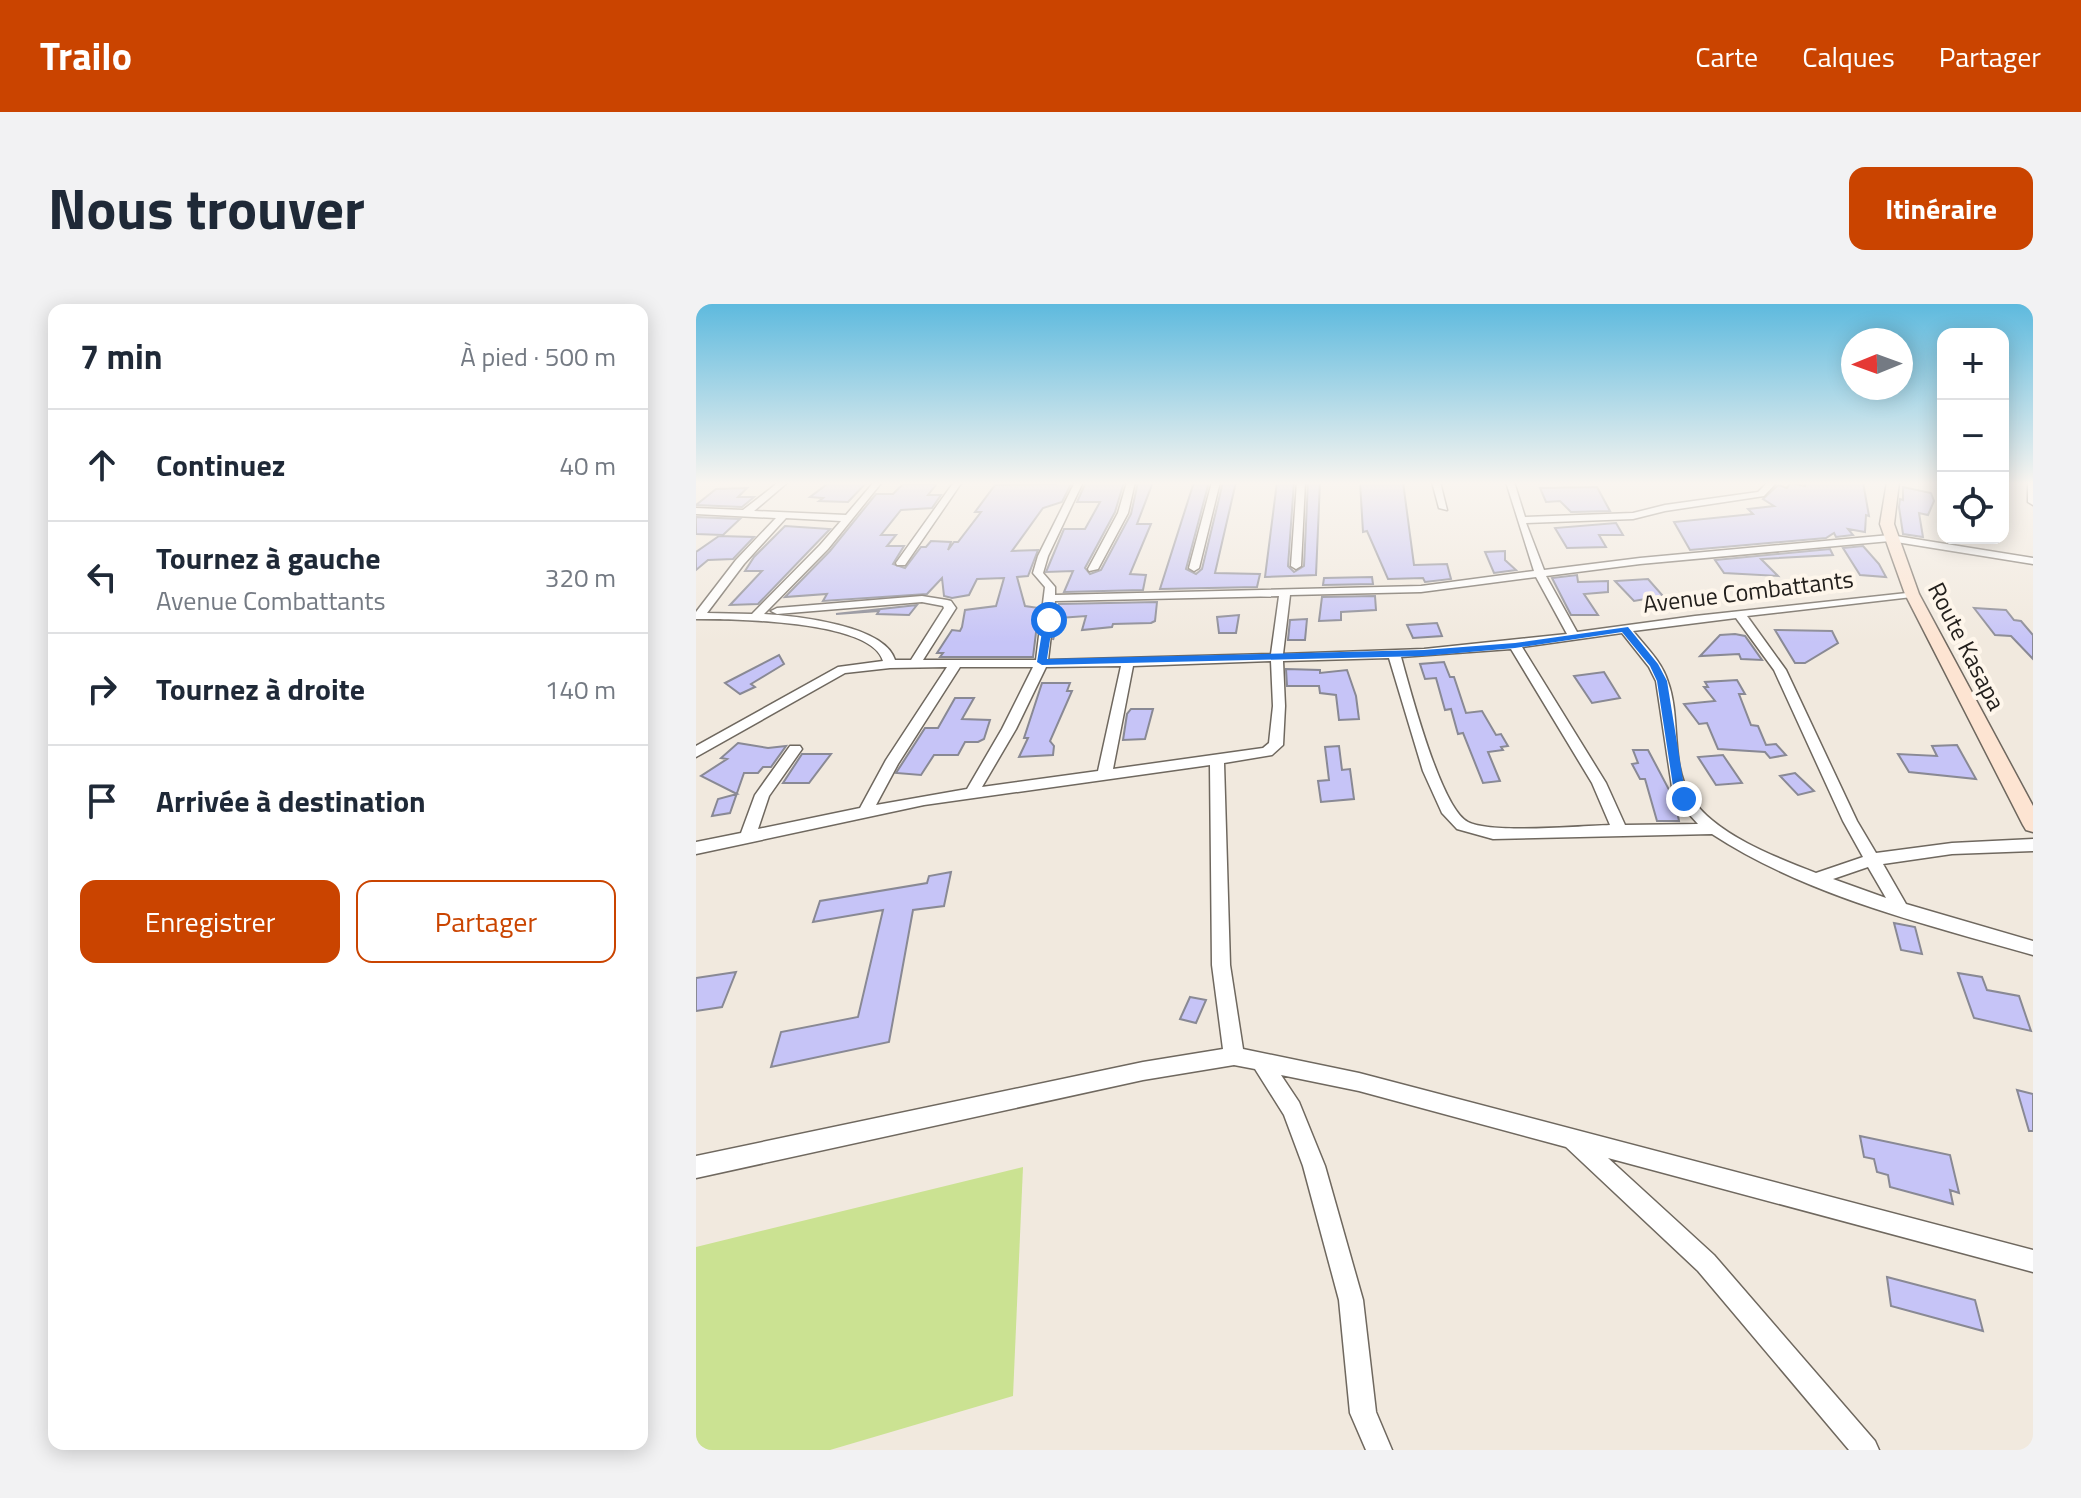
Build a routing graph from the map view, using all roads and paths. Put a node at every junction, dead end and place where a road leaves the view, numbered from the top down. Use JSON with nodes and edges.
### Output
{"nodes":[{"id":1,"x":765,"y":535,"type":"edge"},
{"id":2,"x":833,"y":535,"type":"edge"},
{"id":3,"x":920,"y":535,"type":"edge"},
{"id":4,"x":1053,"y":535,"type":"edge"},
{"id":5,"x":1111,"y":535,"type":"edge"},
{"id":6,"x":1202,"y":535,"type":"edge"},
{"id":7,"x":1298,"y":535,"type":"edge"},
{"id":8,"x":1528,"y":535,"type":"edge"},
{"id":9,"x":1890,"y":538,"type":"junction"},
{"id":10,"x":2033,"y":561,"type":"edge"},
{"id":11,"x":901,"y":563,"type":"dead end"},
{"id":12,"x":1296,"y":566,"type":"dead end"},
{"id":13,"x":1194,"y":568,"type":"dead end"},
{"id":14,"x":1093,"y":569,"type":"dead end"},
{"id":15,"x":1542,"y":574,"type":"junction"},
{"id":16,"x":1050,"y":592,"type":"junction"},
{"id":17,"x":1285,"y":594,"type":"junction"},
{"id":18,"x":1912,"y":594,"type":"junction"},
{"id":19,"x":758,"y":614,"type":"junction"},
{"id":20,"x":1739,"y":614,"type":"junction"},
{"id":21,"x":698,"y":616,"type":"edge"},
{"id":22,"x":1625,"y":629,"type":"junction"},
{"id":23,"x":1574,"y":636,"type":"junction"},
{"id":24,"x":1515,"y":645,"type":"junction"},
{"id":25,"x":1394,"y":655,"type":"junction"},
{"id":26,"x":1277,"y":656,"type":"junction"},
{"id":27,"x":1042,"y":662,"type":"junction"},
{"id":28,"x":1128,"y":662,"type":"junction"},
{"id":29,"x":890,"y":664,"type":"junction"},
{"id":30,"x":915,"y":664,"type":"junction"},
{"id":31,"x":955,"y":665,"type":"junction"},
{"id":32,"x":795,"y":749,"type":"dead end"},
{"id":33,"x":696,"y":752,"type":"edge"},
{"id":34,"x":1217,"y":760,"type":"junction"},
{"id":35,"x":1104,"y":776,"type":"junction"},
{"id":36,"x":971,"y":794,"type":"junction"},
{"id":37,"x":865,"y":812,"type":"junction"},
{"id":38,"x":2033,"y":825,"type":"edge"},
{"id":39,"x":1711,"y":829,"type":"junction"},
{"id":40,"x":1620,"y":830,"type":"junction"},
{"id":41,"x":748,"y":836,"type":"junction"},
{"id":42,"x":2033,"y":845,"type":"edge"},
{"id":43,"x":696,"y":848,"type":"edge"},
{"id":44,"x":1873,"y":861,"type":"junction"},
{"id":45,"x":1818,"y":879,"type":"junction"},
{"id":46,"x":1900,"y":908,"type":"junction"},
{"id":47,"x":2033,"y":948,"type":"edge"},
{"id":48,"x":1234,"y":1056,"type":"junction"},
{"id":49,"x":1261,"y":1062,"type":"junction"},
{"id":50,"x":1571,"y":1138,"type":"junction"},
{"id":51,"x":696,"y":1167,"type":"edge"},
{"id":52,"x":2033,"y":1261,"type":"edge"},
{"id":53,"x":1379,"y":1450,"type":"edge"},
{"id":54,"x":1866,"y":1450,"type":"edge"}],
"edges":[{"from":1,"to":21,"type":"street"},
{"from":2,"to":19,"type":"street"},
{"from":3,"to":11,"type":"street"},
{"from":4,"to":16,"type":"street"},
{"from":5,"to":14,"type":"street"},
{"from":6,"to":13,"type":"street"},
{"from":7,"to":12,"type":"street"},
{"from":8,"to":15,"type":"street"},
{"from":9,"to":10,"type":"street"},
{"from":9,"to":15,"type":"street"},
{"from":9,"to":18,"type":"main road","name":"Route Kasapa"},
{"from":15,"to":17,"type":"street"},
{"from":15,"to":23,"type":"street"},
{"from":16,"to":17,"type":"street"},
{"from":16,"to":27,"type":"street"},
{"from":17,"to":26,"type":"street"},
{"from":18,"to":20,"type":"street","name":"Avenue Combattants"},
{"from":18,"to":38,"type":"main road","name":"Route Kasapa"},
{"from":19,"to":21,"type":"street"},
{"from":19,"to":29,"type":"street"},
{"from":19,"to":30,"type":"street"},
{"from":20,"to":22,"type":"street","name":"Avenue Combattants"},
{"from":20,"to":44,"type":"street"},
{"from":22,"to":23,"type":"street","name":"Avenue Combattants"},
{"from":22,"to":39,"type":"street"},
{"from":23,"to":24,"type":"street","name":"Avenue Combattants"},
{"from":24,"to":25,"type":"street","name":"Avenue Combattants"},
{"from":24,"to":40,"type":"street"},
{"from":25,"to":26,"type":"street","name":"Avenue Combattants"},
{"from":25,"to":40,"type":"street"},
{"from":26,"to":28,"type":"street","name":"Avenue Combattants"},
{"from":26,"to":34,"type":"street"},
{"from":27,"to":28,"type":"street","name":"Avenue Combattants"},
{"from":27,"to":31,"type":"street","name":"Avenue Combattants"},
{"from":27,"to":36,"type":"street"},
{"from":28,"to":35,"type":"street"},
{"from":29,"to":30,"type":"street","name":"Avenue Combattants"},
{"from":29,"to":33,"type":"street","name":"Avenue Combattants"},
{"from":30,"to":31,"type":"street","name":"Avenue Combattants"},
{"from":31,"to":37,"type":"street"},
{"from":32,"to":41,"type":"street"},
{"from":34,"to":35,"type":"street"},
{"from":34,"to":48,"type":"street"},
{"from":35,"to":36,"type":"street"},
{"from":36,"to":37,"type":"street"},
{"from":37,"to":41,"type":"street"},
{"from":39,"to":40,"type":"street"},
{"from":39,"to":45,"type":"street"},
{"from":41,"to":43,"type":"street"},
{"from":42,"to":44,"type":"street"},
{"from":44,"to":45,"type":"street"},
{"from":44,"to":46,"type":"street"},
{"from":45,"to":46,"type":"street"},
{"from":46,"to":47,"type":"street"},
{"from":48,"to":49,"type":"street"},
{"from":48,"to":51,"type":"street"},
{"from":49,"to":50,"type":"street"},
{"from":49,"to":53,"type":"street"},
{"from":50,"to":52,"type":"street"},
{"from":50,"to":54,"type":"street"}]}
